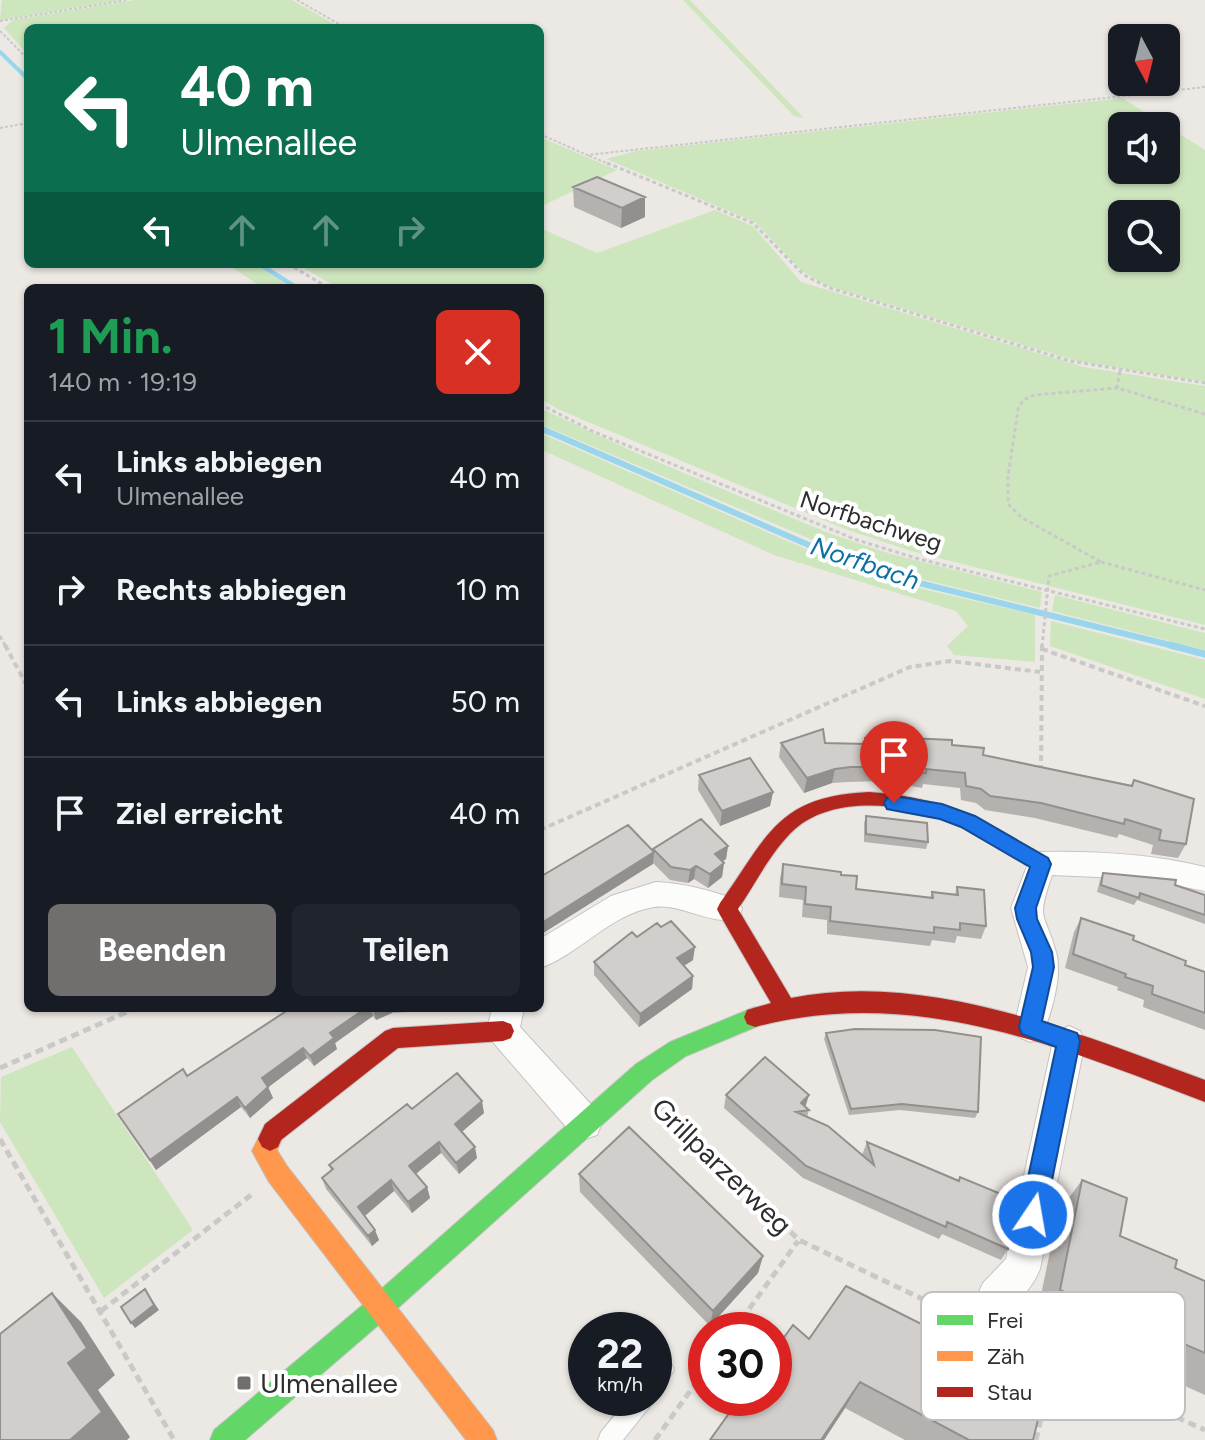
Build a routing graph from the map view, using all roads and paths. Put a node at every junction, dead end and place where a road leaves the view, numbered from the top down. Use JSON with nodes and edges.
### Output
{"nodes":[{"id":1,"x":127,"y":0,"type":"edge"},
{"id":2,"x":297,"y":0,"type":"edge"},
{"id":3,"x":0,"y":21,"type":"edge"},
{"id":4,"x":339,"y":24,"type":"edge"},
{"id":5,"x":0,"y":31,"type":"edge"},
{"id":6,"x":24,"y":55,"type":"edge"},
{"id":7,"x":1205,"y":87,"type":"edge"},
{"id":8,"x":24,"y":124,"type":"edge"},
{"id":9,"x":0,"y":128,"type":"edge"},
{"id":10,"x":544,"y":136,"type":"edge"},
{"id":11,"x":587,"y":155,"type":"junction"},
{"id":12,"x":295,"y":268,"type":"edge"},
{"id":13,"x":322,"y":284,"type":"edge"},
{"id":14,"x":1120,"y":371,"type":"junction"},
{"id":15,"x":1205,"y":383,"type":"edge"},
{"id":16,"x":1117,"y":388,"type":"junction"},
{"id":17,"x":544,"y":406,"type":"edge"},
{"id":18,"x":1205,"y":414,"type":"edge"},
{"id":19,"x":1101,"y":562,"type":"junction"},
{"id":20,"x":1047,"y":589,"type":"junction"},
{"id":21,"x":1205,"y":590,"type":"edge"},
{"id":22,"x":1205,"y":629,"type":"edge"},
{"id":23,"x":0,"y":636,"type":"edge"},
{"id":24,"x":1042,"y":649,"type":"junction"},
{"id":25,"x":1040,"y":672,"type":"junction"},
{"id":26,"x":24,"y":681,"type":"edge"},
{"id":27,"x":1205,"y":706,"type":"edge"},
{"id":28,"x":1041,"y":784,"type":"edge"},
{"id":29,"x":544,"y":828,"type":"edge"},
{"id":30,"x":1041,"y":864,"type":"junction"},
{"id":31,"x":1205,"y":879,"type":"edge"},
{"id":32,"x":727,"y":909,"type":"junction"},
{"id":33,"x":544,"y":953,"type":"edge"},
{"id":34,"x":785,"y":1007,"type":"junction"},
{"id":35,"x":127,"y":1012,"type":"edge"},
{"id":36,"x":505,"y":1019,"type":"edge"},
{"id":37,"x":1030,"y":1027,"type":"junction"},
{"id":38,"x":1069,"y":1041,"type":"junction"},
{"id":39,"x":0,"y":1068,"type":"edge"},
{"id":40,"x":633,"y":1081,"type":"junction"},
{"id":41,"x":1205,"y":1091,"type":"edge"},
{"id":42,"x":585,"y":1123,"type":"junction"},
{"id":43,"x":0,"y":1139,"type":"edge"},
{"id":44,"x":278,"y":1174,"type":"junction"},
{"id":45,"x":799,"y":1240,"type":"junction"},
{"id":46,"x":1000,"y":1292,"type":"edge"},
{"id":47,"x":921,"y":1298,"type":"edge"},
{"id":48,"x":380,"y":1307,"type":"junction"},
{"id":49,"x":101,"y":1311,"type":"junction"},
{"id":50,"x":747,"y":1312,"type":"edge"},
{"id":51,"x":688,"y":1394,"type":"edge"},
{"id":52,"x":628,"y":1416,"type":"edge"},
{"id":53,"x":1041,"y":1420,"type":"edge"},
{"id":54,"x":1183,"y":1420,"type":"edge"},
{"id":55,"x":1205,"y":1430,"type":"edge"},
{"id":56,"x":174,"y":1440,"type":"edge"},
{"id":57,"x":224,"y":1440,"type":"edge"},
{"id":58,"x":483,"y":1440,"type":"edge"},
{"id":59,"x":609,"y":1440,"type":"edge"},
{"id":60,"x":655,"y":1440,"type":"edge"},
{"id":61,"x":1036,"y":1440,"type":"edge"}],
"edges":[{"from":1,"to":3,"type":"path"},
{"from":2,"to":4,"type":"path"},
{"from":5,"to":6,"type":"path"},
{"from":7,"to":11,"type":"path"},
{"from":8,"to":9,"type":"path"},
{"from":10,"to":11,"type":"path"},
{"from":11,"to":14,"type":"path"},
{"from":12,"to":13,"type":"path"},
{"from":14,"to":15,"type":"path"},
{"from":14,"to":16,"type":"path"},
{"from":16,"to":18,"type":"path"},
{"from":16,"to":19,"type":"path"},
{"from":17,"to":20,"type":"path","name":"Norfbachweg"},
{"from":19,"to":20,"type":"path"},
{"from":19,"to":21,"type":"path"},
{"from":20,"to":22,"type":"path","name":"Norfbachweg"},
{"from":20,"to":24,"type":"path"},
{"from":23,"to":26,"type":"path"},
{"from":24,"to":25,"type":"path"},
{"from":24,"to":27,"type":"path"},
{"from":25,"to":28,"type":"path"},
{"from":25,"to":29,"type":"path"},
{"from":30,"to":31,"type":"street"},
{"from":30,"to":32,"type":"street"},
{"from":30,"to":37,"type":"street"},
{"from":32,"to":33,"type":"street"},
{"from":32,"to":34,"type":"street"},
{"from":34,"to":37,"type":"street"},
{"from":34,"to":40,"type":"street"},
{"from":35,"to":39,"type":"path"},
{"from":36,"to":42,"type":"street"},
{"from":36,"to":44,"type":"street"},
{"from":37,"to":38,"type":"street"},
{"from":38,"to":41,"type":"street"},
{"from":38,"to":46,"type":"street"},
{"from":40,"to":42,"type":"street"},
{"from":40,"to":45,"type":"path","name":"Grillparzerweg"},
{"from":42,"to":48,"type":"street"},
{"from":43,"to":49,"type":"path"},
{"from":44,"to":48,"type":"street"},
{"from":44,"to":49,"type":"path"},
{"from":45,"to":47,"type":"path","name":"Grillparzerweg"},
{"from":45,"to":50,"type":"path"},
{"from":48,"to":57,"type":"street"},
{"from":48,"to":58,"type":"street"},
{"from":49,"to":56,"type":"path"},
{"from":51,"to":60,"type":"path"},
{"from":52,"to":59,"type":"lane"},
{"from":53,"to":61,"type":"path"},
{"from":54,"to":55,"type":"path","name":"Grillparzerweg"}]}
